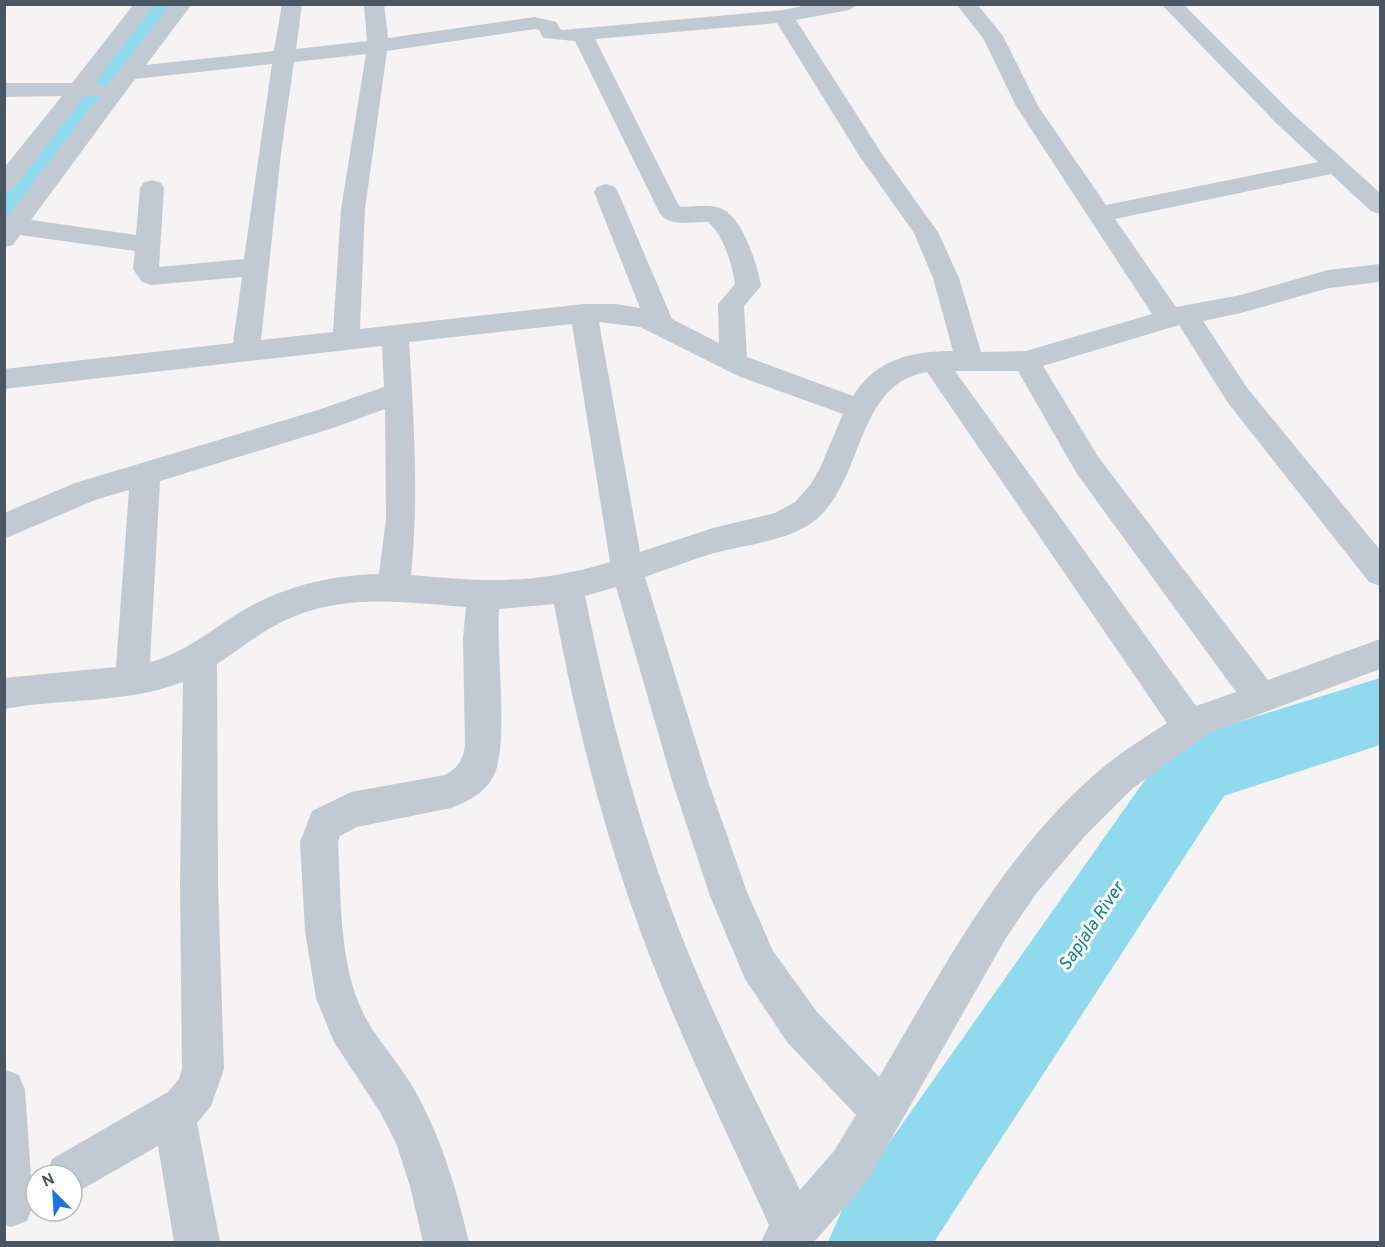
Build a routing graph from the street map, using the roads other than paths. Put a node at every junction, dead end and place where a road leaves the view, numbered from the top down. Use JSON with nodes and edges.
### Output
{"nodes":[{"id":1,"x":145,"y":4,"type":"edge"},
{"id":2,"x":182,"y":4,"type":"edge"},
{"id":3,"x":292,"y":4,"type":"edge"},
{"id":4,"x":374,"y":4,"type":"edge"},
{"id":5,"x":849,"y":4,"type":"edge"},
{"id":6,"x":966,"y":4,"type":"edge"},
{"id":7,"x":1171,"y":4,"type":"edge"},
{"id":8,"x":783,"y":16,"type":"junction"},
{"id":9,"x":582,"y":35,"type":"junction"},
{"id":10,"x":379,"y":46,"type":"junction"},
{"id":11,"x":283,"y":57,"type":"junction"},
{"id":12,"x":105,"y":86,"type":"junction"},
{"id":13,"x":4,"y":90,"type":"edge"},
{"id":14,"x":1336,"y":166,"type":"junction"},
{"id":15,"x":4,"y":185,"type":"edge"},
{"id":16,"x":152,"y":188,"type":"dead end"},
{"id":17,"x":606,"y":192,"type":"dead end"},
{"id":18,"x":1380,"y":206,"type":"edge"},
{"id":19,"x":1099,"y":214,"type":"junction"},
{"id":20,"x":9,"y":233,"type":"edge"},
{"id":21,"x":148,"y":245,"type":"junction"},
{"id":22,"x":255,"y":267,"type":"junction"},
{"id":23,"x":1375,"y":279,"type":"edge"},
{"id":24,"x":584,"y":313,"type":"junction"},
{"id":25,"x":1177,"y":317,"type":"junction"},
{"id":26,"x":661,"y":326,"type":"junction"},
{"id":27,"x":395,"y":334,"type":"junction"},
{"id":28,"x":347,"y":340,"type":"junction"},
{"id":29,"x":246,"y":351,"type":"junction"},
{"id":30,"x":1026,"y":361,"type":"junction"},
{"id":31,"x":733,"y":362,"type":"junction"},
{"id":32,"x":935,"y":363,"type":"junction"},
{"id":33,"x":970,"y":363,"type":"junction"},
{"id":34,"x":4,"y":380,"type":"edge"},
{"id":35,"x":397,"y":393,"type":"junction"},
{"id":36,"x":862,"y":410,"type":"junction"},
{"id":37,"x":145,"y":474,"type":"junction"},
{"id":38,"x":4,"y":527,"type":"edge"},
{"id":39,"x":627,"y":570,"type":"junction"},
{"id":40,"x":1380,"y":573,"type":"edge"},
{"id":41,"x":394,"y":586,"type":"junction"},
{"id":42,"x":567,"y":587,"type":"junction"},
{"id":43,"x":484,"y":594,"type":"junction"},
{"id":44,"x":1380,"y":654,"type":"edge"},
{"id":45,"x":200,"y":656,"type":"junction"},
{"id":46,"x":132,"y":680,"type":"junction"},
{"id":47,"x":4,"y":694,"type":"edge"},
{"id":48,"x":1261,"y":698,"type":"junction"},
{"id":49,"x":1190,"y":726,"type":"junction"},
{"id":50,"x":4,"y":1090,"type":"edge"},
{"id":51,"x":882,"y":1111,"type":"junction"},
{"id":52,"x":174,"y":1114,"type":"junction"},
{"id":53,"x":84,"y":1166,"type":"edge"},
{"id":54,"x":17,"y":1201,"type":"edge"},
{"id":55,"x":790,"y":1236,"type":"edge"},
{"id":56,"x":197,"y":1242,"type":"edge"},
{"id":57,"x":446,"y":1242,"type":"edge"}],
"edges":[{"from":1,"to":12,"type":"street"},
{"from":2,"to":12,"type":"street"},
{"from":3,"to":11,"type":"street"},
{"from":4,"to":10,"type":"street"},
{"from":5,"to":8,"type":"street"},
{"from":6,"to":19,"type":"street"},
{"from":7,"to":14,"type":"street"},
{"from":8,"to":9,"type":"street"},
{"from":8,"to":33,"type":"street"},
{"from":9,"to":10,"type":"street"},
{"from":9,"to":31,"type":"street"},
{"from":10,"to":11,"type":"street"},
{"from":10,"to":28,"type":"street"},
{"from":11,"to":12,"type":"street"},
{"from":11,"to":22,"type":"street"},
{"from":12,"to":13,"type":"street"},
{"from":12,"to":15,"type":"street"},
{"from":12,"to":20,"type":"street"},
{"from":14,"to":18,"type":"street"},
{"from":14,"to":19,"type":"street"},
{"from":16,"to":21,"type":"street"},
{"from":17,"to":26,"type":"street"},
{"from":19,"to":25,"type":"street"},
{"from":20,"to":21,"type":"street"},
{"from":21,"to":22,"type":"street"},
{"from":22,"to":29,"type":"street"},
{"from":23,"to":25,"type":"street"},
{"from":24,"to":26,"type":"street"},
{"from":24,"to":27,"type":"street"},
{"from":24,"to":39,"type":"street"},
{"from":25,"to":30,"type":"street"},
{"from":25,"to":40,"type":"street"},
{"from":26,"to":31,"type":"street"},
{"from":27,"to":28,"type":"street"},
{"from":27,"to":35,"type":"street"},
{"from":28,"to":29,"type":"street"},
{"from":29,"to":34,"type":"street"},
{"from":30,"to":33,"type":"street"},
{"from":30,"to":48,"type":"street"},
{"from":31,"to":36,"type":"street"},
{"from":32,"to":33,"type":"street"},
{"from":32,"to":36,"type":"street"},
{"from":32,"to":49,"type":"street"},
{"from":35,"to":37,"type":"street"},
{"from":35,"to":41,"type":"street"},
{"from":36,"to":39,"type":"street"},
{"from":37,"to":38,"type":"street"},
{"from":37,"to":46,"type":"street"},
{"from":39,"to":42,"type":"street"},
{"from":39,"to":51,"type":"street"},
{"from":41,"to":43,"type":"street"},
{"from":41,"to":45,"type":"street"},
{"from":42,"to":43,"type":"street"},
{"from":42,"to":55,"type":"street"},
{"from":43,"to":57,"type":"street"},
{"from":44,"to":48,"type":"street"},
{"from":45,"to":46,"type":"street"},
{"from":45,"to":52,"type":"street"},
{"from":46,"to":47,"type":"street"},
{"from":48,"to":49,"type":"street"},
{"from":49,"to":51,"type":"street"},
{"from":50,"to":54,"type":"street"},
{"from":51,"to":55,"type":"street"},
{"from":52,"to":53,"type":"street"},
{"from":52,"to":56,"type":"street"}]}
